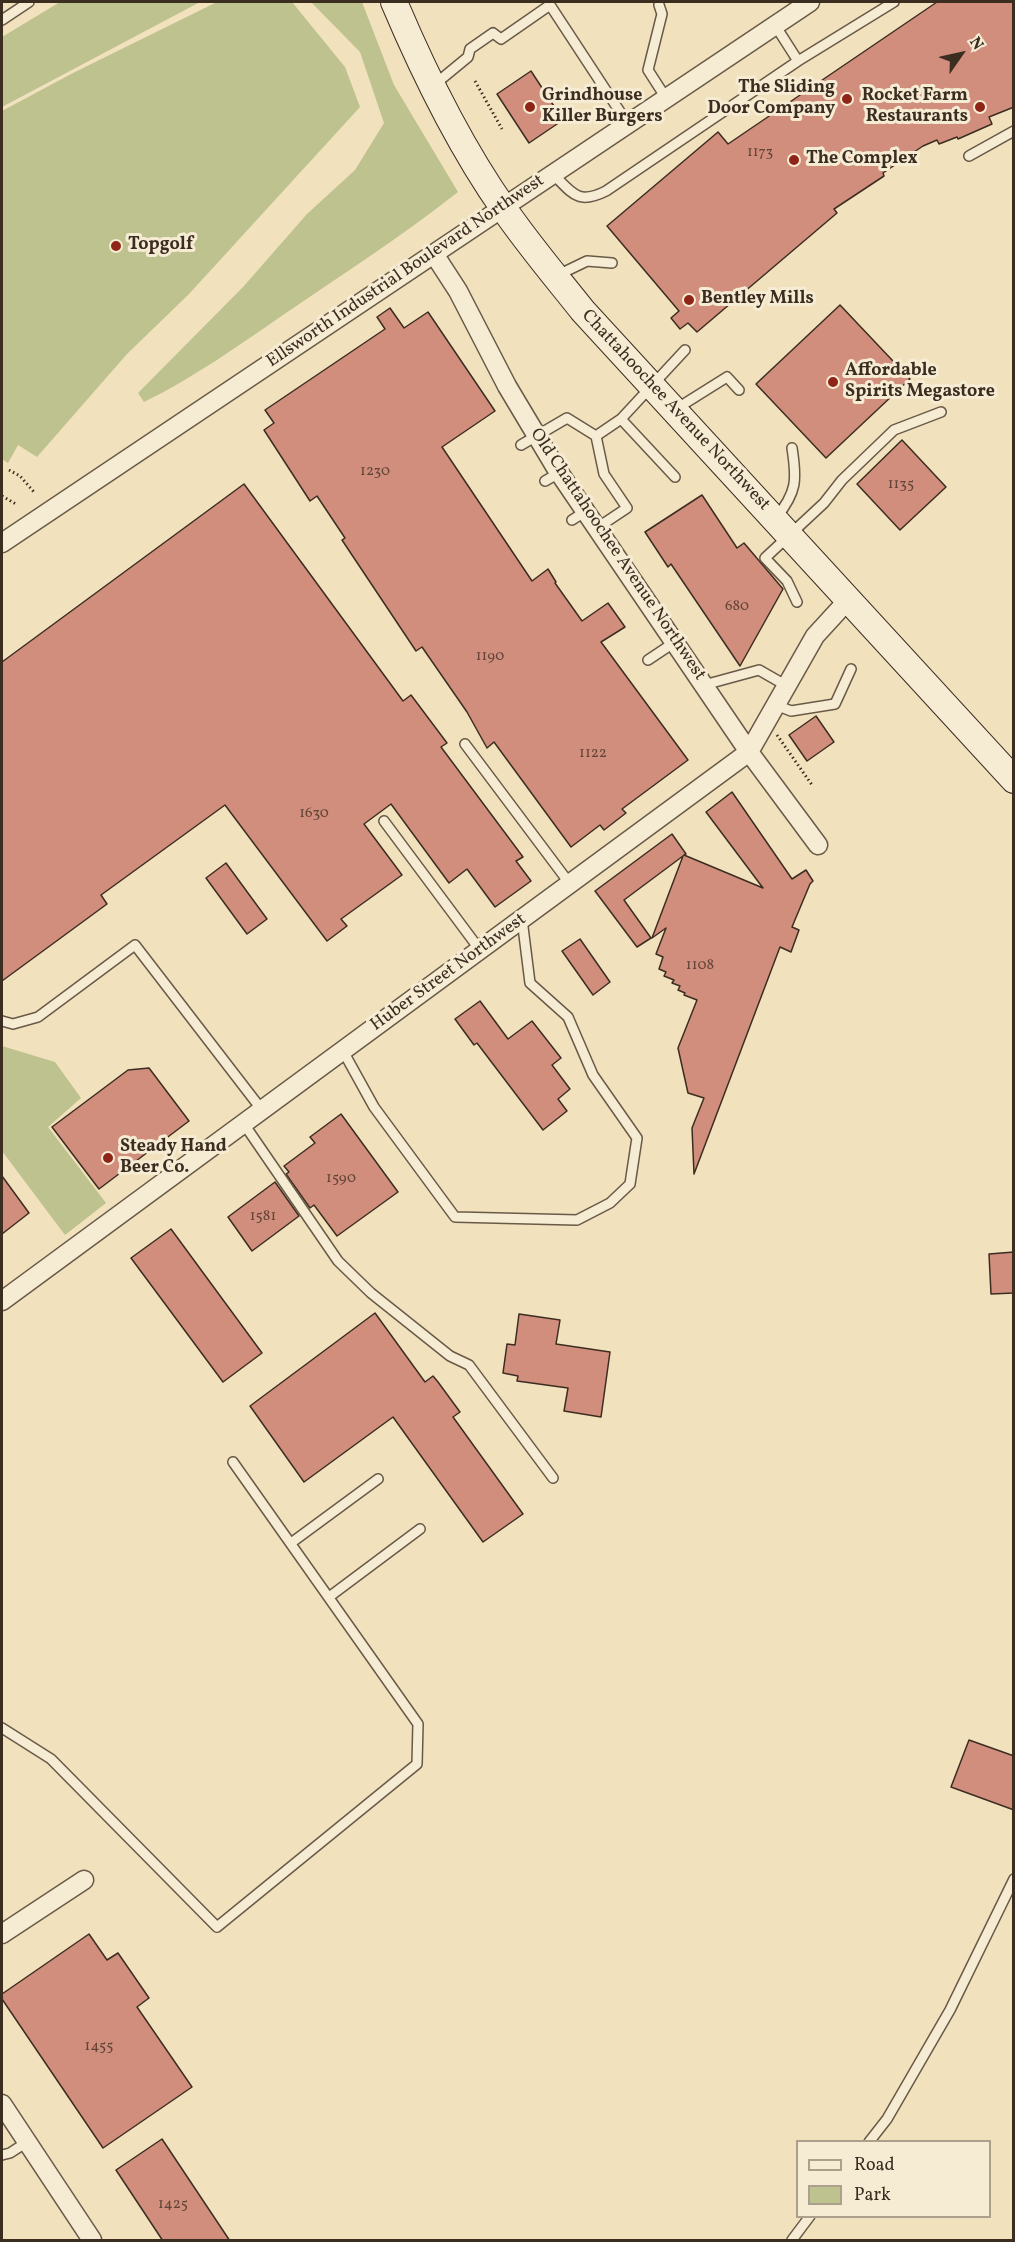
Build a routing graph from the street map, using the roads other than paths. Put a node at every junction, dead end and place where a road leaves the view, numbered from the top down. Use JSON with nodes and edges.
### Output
{"nodes":[{"id":1,"x":29,"y":2,"type":"edge"},
{"id":2,"x":394,"y":2,"type":"edge"},
{"id":3,"x":810,"y":2,"type":"edge"},
{"id":4,"x":894,"y":2,"type":"edge"},
{"id":5,"x":659,"y":5,"type":"dead end"},
{"id":6,"x":2,"y":20,"type":"edge"},
{"id":7,"x":775,"y":25,"type":"junction"},
{"id":8,"x":798,"y":61,"type":"junction"},
{"id":9,"x":433,"y":87,"type":"junction"},
{"id":10,"x":666,"y":98,"type":"junction"},
{"id":11,"x":628,"y":124,"type":"junction"},
{"id":12,"x":1014,"y":131,"type":"edge"},
{"id":13,"x":969,"y":156,"type":"dead end"},
{"id":14,"x":553,"y":174,"type":"junction"},
{"id":15,"x":503,"y":207,"type":"junction"},
{"id":16,"x":434,"y":254,"type":"junction"},
{"id":17,"x":612,"y":263,"type":"dead end"},
{"id":18,"x":555,"y":276,"type":"junction"},
{"id":19,"x":685,"y":350,"type":"dead end"},
{"id":20,"x":652,"y":386,"type":"junction"},
{"id":21,"x":739,"y":390,"type":"dead end"},
{"id":22,"x":674,"y":410,"type":"junction"},
{"id":23,"x":941,"y":412,"type":"dead end"},
{"id":24,"x":621,"y":419,"type":"junction"},
{"id":25,"x":537,"y":435,"type":"junction"},
{"id":26,"x":596,"y":436,"type":"junction"},
{"id":27,"x":521,"y":445,"type":"dead end"},
{"id":28,"x":792,"y":448,"type":"dead end"},
{"id":29,"x":675,"y":477,"type":"dead end"},
{"id":30,"x":597,"y":528,"type":"junction"},
{"id":31,"x":782,"y":528,"type":"junction"},
{"id":32,"x":2,"y":543,"type":"edge"},
{"id":33,"x":848,"y":600,"type":"junction"},
{"id":34,"x":797,"y":602,"type":"dead end"},
{"id":35,"x":675,"y":642,"type":"junction"},
{"id":36,"x":648,"y":660,"type":"dead end"},
{"id":37,"x":851,"y":669,"type":"dead end"},
{"id":38,"x":704,"y":685,"type":"junction"},
{"id":39,"x":787,"y":686,"type":"junction"},
{"id":40,"x":776,"y":705,"type":"junction"},
{"id":41,"x":465,"y":744,"type":"dead end"},
{"id":42,"x":749,"y":752,"type":"junction"},
{"id":43,"x":1014,"y":780,"type":"edge"},
{"id":44,"x":384,"y":821,"type":"dead end"},
{"id":45,"x":818,"y":845,"type":"dead end"},
{"id":46,"x":570,"y":884,"type":"junction"},
{"id":47,"x":522,"y":919,"type":"junction"},
{"id":48,"x":480,"y":950,"type":"junction"},
{"id":49,"x":2,"y":1021,"type":"edge"},
{"id":50,"x":343,"y":1051,"type":"junction"},
{"id":51,"x":262,"y":1110,"type":"junction"},
{"id":52,"x":244,"y":1124,"type":"junction"},
{"id":53,"x":2,"y":1301,"type":"edge"},
{"id":54,"x":234,"y":1462,"type":"dead end"},
{"id":55,"x":553,"y":1478,"type":"dead end"},
{"id":56,"x":378,"y":1479,"type":"dead end"},
{"id":57,"x":420,"y":1529,"type":"dead end"},
{"id":58,"x":291,"y":1543,"type":"junction"},
{"id":59,"x":329,"y":1597,"type":"junction"},
{"id":60,"x":2,"y":1728,"type":"edge"},
{"id":61,"x":1014,"y":1879,"type":"edge"},
{"id":62,"x":84,"y":1880,"type":"dead end"},
{"id":63,"x":2,"y":1934,"type":"edge"},
{"id":64,"x":2,"y":2104,"type":"edge"},
{"id":65,"x":871,"y":2140,"type":"edge"},
{"id":66,"x":27,"y":2142,"type":"junction"},
{"id":67,"x":2,"y":2155,"type":"edge"},
{"id":68,"x":809,"y":2218,"type":"edge"},
{"id":69,"x":92,"y":2241,"type":"edge"},
{"id":70,"x":792,"y":2241,"type":"edge"}],
"edges":[{"from":1,"to":6,"type":"lane"},
{"from":2,"to":9,"type":"street","name":"Chattahoochee Avenue Northwest"},
{"from":3,"to":7,"type":"street","name":"Ellsworth Industrial Boulevard Northwest"},
{"from":4,"to":8,"type":"lane"},
{"from":5,"to":10,"type":"lane"},
{"from":7,"to":8,"type":"lane"},
{"from":7,"to":10,"type":"street","name":"Ellsworth Industrial Boulevard Northwest"},
{"from":8,"to":14,"type":"lane"},
{"from":9,"to":11,"type":"lane"},
{"from":9,"to":15,"type":"street","name":"Chattahoochee Avenue Northwest"},
{"from":10,"to":11,"type":"street","name":"Ellsworth Industrial Boulevard Northwest"},
{"from":11,"to":14,"type":"street","name":"Ellsworth Industrial Boulevard Northwest"},
{"from":12,"to":13,"type":"lane"},
{"from":14,"to":15,"type":"street","name":"Ellsworth Industrial Boulevard Northwest"},
{"from":15,"to":16,"type":"street","name":"Ellsworth Industrial Boulevard Northwest"},
{"from":15,"to":18,"type":"street","name":"Chattahoochee Avenue Northwest"},
{"from":16,"to":25,"type":"street","name":"Old Chattahoochee Avenue Northwest"},
{"from":16,"to":32,"type":"street","name":"Ellsworth Industrial Boulevard Northwest"},
{"from":17,"to":18,"type":"lane"},
{"from":18,"to":20,"type":"street","name":"Chattahoochee Avenue Northwest"},
{"from":19,"to":20,"type":"lane"},
{"from":20,"to":22,"type":"street","name":"Chattahoochee Avenue Northwest"},
{"from":20,"to":24,"type":"lane"},
{"from":21,"to":22,"type":"lane"},
{"from":22,"to":31,"type":"street","name":"Chattahoochee Avenue Northwest"},
{"from":23,"to":31,"type":"lane"},
{"from":24,"to":26,"type":"lane"},
{"from":24,"to":29,"type":"lane"},
{"from":25,"to":26,"type":"lane"},
{"from":25,"to":27,"type":"lane"},
{"from":25,"to":30,"type":"street","name":"Old Chattahoochee Avenue Northwest"},
{"from":26,"to":30,"type":"lane"},
{"from":28,"to":31,"type":"lane"},
{"from":30,"to":35,"type":"street","name":"Old Chattahoochee Avenue Northwest"},
{"from":31,"to":33,"type":"street","name":"Chattahoochee Avenue Northwest"},
{"from":31,"to":34,"type":"lane"},
{"from":33,"to":39,"type":"street","name":"Huber Street Northwest"},
{"from":33,"to":43,"type":"street","name":"Chattahoochee Avenue Northwest"},
{"from":35,"to":36,"type":"lane"},
{"from":35,"to":38,"type":"street","name":"Old Chattahoochee Avenue Northwest"},
{"from":37,"to":40,"type":"lane"},
{"from":38,"to":39,"type":"lane"},
{"from":38,"to":42,"type":"street","name":"Old Chattahoochee Avenue Northwest"},
{"from":39,"to":40,"type":"street","name":"Huber Street Northwest"},
{"from":40,"to":42,"type":"street","name":"Huber Street Northwest"},
{"from":41,"to":46,"type":"lane"},
{"from":42,"to":45,"type":"street","name":"Old Chattahoochee Avenue Northwest"},
{"from":42,"to":46,"type":"street","name":"Huber Street Northwest"},
{"from":44,"to":48,"type":"lane"},
{"from":46,"to":47,"type":"street","name":"Huber Street Northwest"},
{"from":47,"to":48,"type":"street","name":"Huber Street Northwest"},
{"from":47,"to":50,"type":"lane"},
{"from":48,"to":50,"type":"street","name":"Huber Street Northwest"},
{"from":49,"to":51,"type":"lane"},
{"from":50,"to":51,"type":"street","name":"Huber Street Northwest"},
{"from":51,"to":52,"type":"street","name":"Huber Street Northwest"},
{"from":52,"to":53,"type":"street","name":"Huber Street Northwest"},
{"from":52,"to":55,"type":"lane"},
{"from":54,"to":58,"type":"lane"},
{"from":56,"to":58,"type":"lane"},
{"from":57,"to":59,"type":"lane"},
{"from":58,"to":59,"type":"lane"},
{"from":59,"to":60,"type":"lane"},
{"from":61,"to":65,"type":"lane"},
{"from":62,"to":63,"type":"street"},
{"from":64,"to":66,"type":"street"},
{"from":66,"to":67,"type":"lane"},
{"from":66,"to":69,"type":"street"},
{"from":68,"to":70,"type":"lane"}]}
